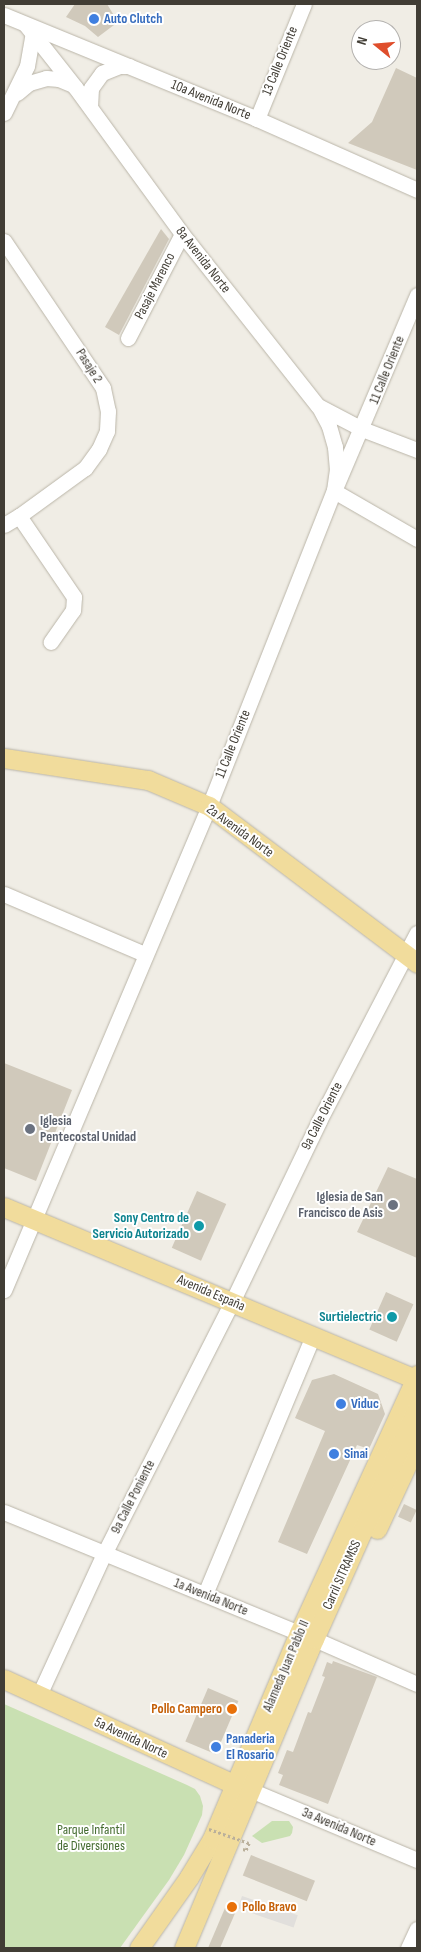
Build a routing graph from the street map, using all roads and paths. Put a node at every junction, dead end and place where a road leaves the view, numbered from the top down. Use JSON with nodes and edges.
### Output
{"nodes":[{"id":1,"x":304,"y":4,"type":"edge"},
{"id":2,"x":4,"y":15,"type":"edge"},
{"id":3,"x":26,"y":27,"type":"junction"},
{"id":4,"x":92,"y":51,"type":"junction"},
{"id":5,"x":50,"y":55,"type":"junction"},
{"id":6,"x":129,"y":66,"type":"junction"},
{"id":7,"x":22,"y":78,"type":"junction"},
{"id":8,"x":76,"y":86,"type":"junction"},
{"id":9,"x":90,"y":107,"type":"junction"},
{"id":10,"x":6,"y":108,"type":"edge"},
{"id":11,"x":256,"y":119,"type":"junction"},
{"id":12,"x":417,"y":190,"type":"edge"},
{"id":13,"x":182,"y":234,"type":"junction"},
{"id":14,"x":4,"y":241,"type":"edge"},
{"id":15,"x":417,"y":295,"type":"edge"},
{"id":16,"x":128,"y":338,"type":"dead end"},
{"id":17,"x":318,"y":406,"type":"junction"},
{"id":18,"x":362,"y":429,"type":"junction"},
{"id":19,"x":417,"y":450,"type":"edge"},
{"id":20,"x":334,"y":491,"type":"junction"},
{"id":21,"x":19,"y":516,"type":"junction"},
{"id":22,"x":4,"y":525,"type":"edge"},
{"id":23,"x":417,"y":539,"type":"edge"},
{"id":24,"x":51,"y":642,"type":"dead end"},
{"id":25,"x":4,"y":758,"type":"edge"},
{"id":26,"x":208,"y":806,"type":"junction"},
{"id":27,"x":4,"y":894,"type":"edge"},
{"id":28,"x":417,"y":933,"type":"edge"},
{"id":29,"x":145,"y":954,"type":"junction"},
{"id":30,"x":412,"y":958,"type":"edge"},
{"id":31,"x":4,"y":1207,"type":"edge"},
{"id":32,"x":33,"y":1219,"type":"junction"},
{"id":33,"x":4,"y":1290,"type":"edge"},
{"id":34,"x":232,"y":1302,"type":"junction"},
{"id":35,"x":313,"y":1336,"type":"junction"},
{"id":36,"x":416,"y":1378,"type":"edge"},
{"id":37,"x":417,"y":1409,"type":"edge"},
{"id":38,"x":417,"y":1443,"type":"edge"},
{"id":39,"x":4,"y":1512,"type":"edge"},
{"id":40,"x":104,"y":1554,"type":"junction"},
{"id":41,"x":205,"y":1594,"type":"junction"},
{"id":42,"x":312,"y":1638,"type":"junction"},
{"id":43,"x":4,"y":1679,"type":"edge"},
{"id":44,"x":417,"y":1684,"type":"edge"},
{"id":45,"x":39,"y":1695,"type":"junction"},
{"id":46,"x":248,"y":1791,"type":"junction"},
{"id":47,"x":209,"y":1829,"type":"dead end"},
{"id":48,"x":246,"y":1850,"type":"dead end"},
{"id":49,"x":223,"y":1854,"type":"junction"},
{"id":50,"x":417,"y":1860,"type":"edge"},
{"id":51,"x":417,"y":1929,"type":"edge"},
{"id":52,"x":139,"y":1948,"type":"edge"},
{"id":53,"x":154,"y":1948,"type":"edge"},
{"id":54,"x":184,"y":1948,"type":"edge"},
{"id":55,"x":198,"y":1948,"type":"edge"},
{"id":56,"x":408,"y":1948,"type":"edge"}],
"edges":[{"from":1,"to":11,"type":"street","name":"13 Calle Oriente"},
{"from":2,"to":3,"type":"street","name":"10a Avenida Norte"},
{"from":3,"to":4,"type":"street","name":"10a Avenida Norte"},
{"from":3,"to":5,"type":"street","name":"8a Avenida Norte"},
{"from":3,"to":7,"type":"street"},
{"from":4,"to":5,"type":"street"},
{"from":4,"to":6,"type":"street","name":"10a Avenida Norte"},
{"from":5,"to":7,"type":"street"},
{"from":5,"to":8,"type":"street","name":"8a Avenida Norte"},
{"from":6,"to":9,"type":"street"},
{"from":6,"to":11,"type":"street","name":"10a Avenida Norte"},
{"from":7,"to":10,"type":"street"},
{"from":8,"to":9,"type":"street","name":"8a Avenida Norte"},
{"from":8,"to":10,"type":"street"},
{"from":9,"to":13,"type":"street","name":"8a Avenida Norte"},
{"from":11,"to":12,"type":"street","name":"10a Avenida Norte"},
{"from":13,"to":16,"type":"street","name":"Pasaje Marenco"},
{"from":13,"to":17,"type":"street","name":"8a Avenida Norte"},
{"from":14,"to":21,"type":"street","name":"Pasaje 2"},
{"from":15,"to":18,"type":"street","name":"11 Calle Oriente"},
{"from":17,"to":18,"type":"street","name":"8a Avenida Norte"},
{"from":17,"to":20,"type":"street"},
{"from":18,"to":19,"type":"street","name":"8a Avenida Norte"},
{"from":18,"to":20,"type":"street","name":"11 Calle Oriente"},
{"from":20,"to":23,"type":"street"},
{"from":20,"to":26,"type":"street","name":"11 Calle Oriente"},
{"from":21,"to":22,"type":"street","name":"Pasaje 2"},
{"from":21,"to":24,"type":"street"},
{"from":25,"to":26,"type":"main road","name":"2a Avenida Norte"},
{"from":26,"to":29,"type":"street","name":"11 Calle Oriente"},
{"from":26,"to":30,"type":"main road","name":"2a Avenida Norte"},
{"from":27,"to":29,"type":"street"},
{"from":28,"to":30,"type":"street","name":"9a Calle Oriente"},
{"from":29,"to":32,"type":"street","name":"11 Calle Oriente"},
{"from":30,"to":34,"type":"street","name":"9a Calle Oriente"},
{"from":31,"to":32,"type":"main road","name":"Avenida España"},
{"from":32,"to":33,"type":"street","name":"11 Calle Oriente"},
{"from":32,"to":34,"type":"main road","name":"Avenida España"},
{"from":34,"to":35,"type":"main road","name":"Avenida España"},
{"from":34,"to":40,"type":"street","name":"9a Calle Poniente"},
{"from":35,"to":36,"type":"main road","name":"Avenida España"},
{"from":35,"to":41,"type":"street"},
{"from":36,"to":42,"type":"main road","name":"Alameda Juan Pablo II"},
{"from":37,"to":42,"type":"main road","name":"Carril SITRAMSS"},
{"from":38,"to":42,"type":"main road","name":"Alameda Juan Pablo II"},
{"from":39,"to":40,"type":"street","name":"1a Avenida Norte"},
{"from":40,"to":41,"type":"street","name":"1a Avenida Norte"},
{"from":40,"to":45,"type":"street","name":"9a Calle Poniente"},
{"from":41,"to":42,"type":"street","name":"1a Avenida Norte"},
{"from":42,"to":44,"type":"street","name":"1a Avenida Norte"},
{"from":42,"to":46,"type":"main road","name":"Alameda Juan Pablo II"},
{"from":42,"to":46,"type":"main road","name":"Alameda Juan Pablo II"},
{"from":43,"to":45,"type":"main road","name":"5a Avenida Norte"},
{"from":45,"to":46,"type":"main road","name":"5a Avenida Norte"},
{"from":46,"to":49,"type":"main road"},
{"from":46,"to":50,"type":"street","name":"3a Avenida Norte"},
{"from":46,"to":52,"type":"main road","name":"Alameda Juan Pablo II"},
{"from":46,"to":55,"type":"main road","name":"Alameda Juan Pablo II"},
{"from":47,"to":48,"type":"path","bridge":true},
{"from":49,"to":53,"type":"main road"},
{"from":49,"to":54,"type":"main road"},
{"from":51,"to":56,"type":"street"}]}
